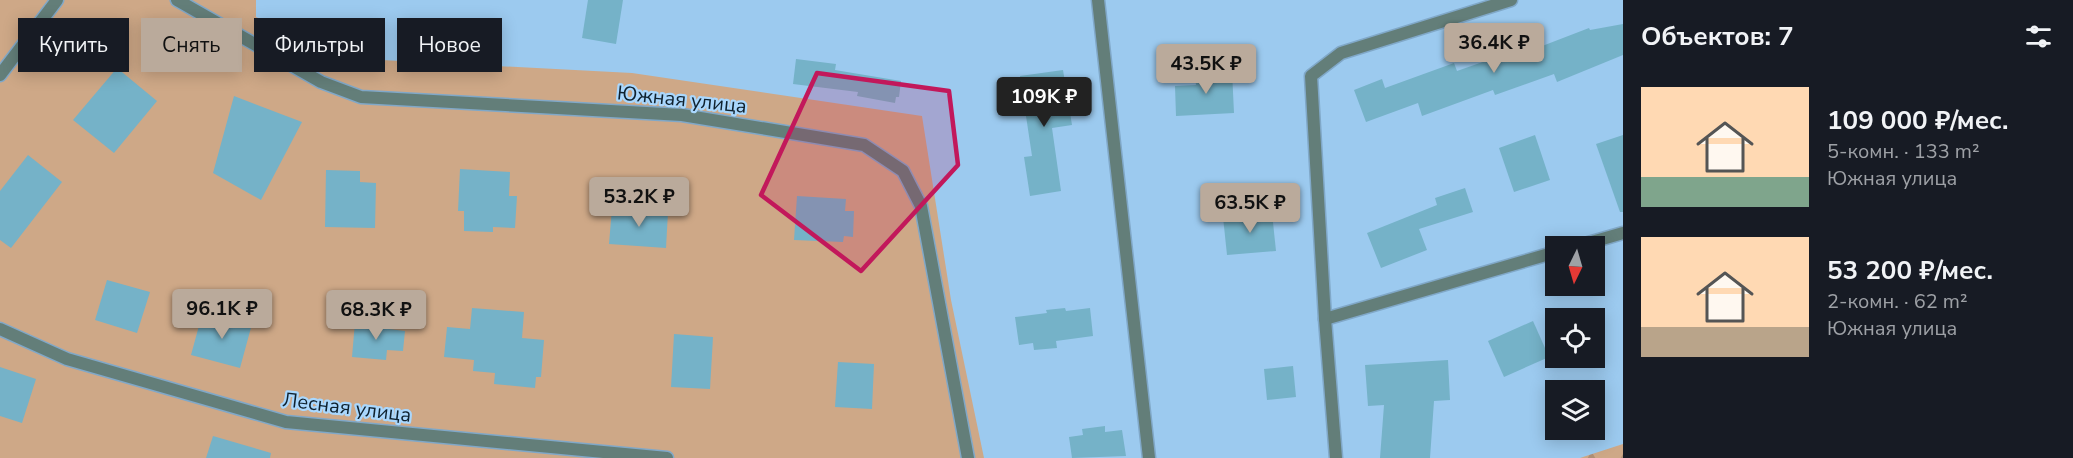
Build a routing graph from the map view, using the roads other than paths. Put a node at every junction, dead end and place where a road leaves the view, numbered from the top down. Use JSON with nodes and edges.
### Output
{"nodes":[{"id":1,"x":57,"y":0,"type":"edge"},
{"id":2,"x":177,"y":0,"type":"edge"},
{"id":3,"x":1098,"y":0,"type":"edge"},
{"id":4,"x":1511,"y":0,"type":"edge"},
{"id":5,"x":0,"y":75,"type":"edge"},
{"id":6,"x":1623,"y":233,"type":"edge"},
{"id":7,"x":1605,"y":238,"type":"edge"},
{"id":8,"x":1545,"y":255,"type":"edge"},
{"id":9,"x":1325,"y":319,"type":"junction"},
{"id":10,"x":0,"y":329,"type":"edge"},
{"id":11,"x":667,"y":458,"type":"edge"},
{"id":12,"x":968,"y":458,"type":"edge"},
{"id":13,"x":1149,"y":458,"type":"edge"},
{"id":14,"x":1336,"y":458,"type":"edge"}],
"edges":[{"from":1,"to":5,"type":"street"},
{"from":2,"to":12,"type":"street","name":"Южная улица"},
{"from":3,"to":13,"type":"street"},
{"from":4,"to":9,"type":"street"},
{"from":6,"to":7,"type":"street"},
{"from":8,"to":9,"type":"street"},
{"from":9,"to":14,"type":"street"},
{"from":10,"to":11,"type":"street","name":"Лесная улица"}]}
